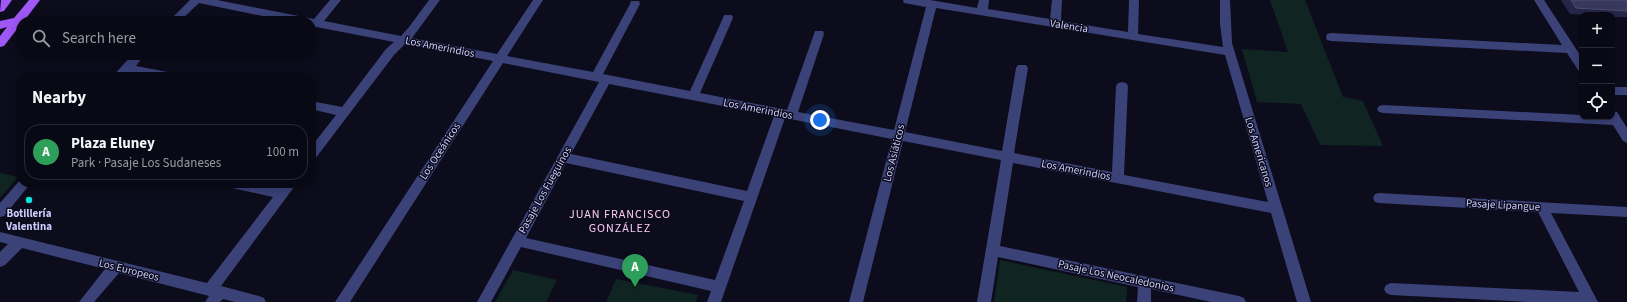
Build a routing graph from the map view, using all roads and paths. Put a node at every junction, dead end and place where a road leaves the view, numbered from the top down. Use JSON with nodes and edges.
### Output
{"nodes":[{"id":1,"x":7,"y":0,"type":"edge"},
{"id":2,"x":35,"y":0,"type":"edge"},
{"id":3,"x":197,"y":0,"type":"edge"},
{"id":4,"x":336,"y":0,"type":"edge"},
{"id":5,"x":435,"y":0,"type":"edge"},
{"id":6,"x":538,"y":0,"type":"edge"},
{"id":7,"x":908,"y":0,"type":"edge"},
{"id":8,"x":984,"y":0,"type":"edge"},
{"id":9,"x":1057,"y":0,"type":"edge"},
{"id":10,"x":1134,"y":0,"type":"edge"},
{"id":11,"x":1225,"y":0,"type":"edge"},
{"id":12,"x":1539,"y":0,"type":"edge"},
{"id":13,"x":233,"y":3,"type":"edge"},
{"id":14,"x":635,"y":4,"type":"dead end"},
{"id":15,"x":932,"y":4,"type":"junction"},
{"id":16,"x":0,"y":8,"type":"edge"},
{"id":17,"x":982,"y":12,"type":"junction"},
{"id":18,"x":22,"y":16,"type":"edge"},
{"id":19,"x":179,"y":16,"type":"edge"},
{"id":20,"x":286,"y":16,"type":"edge"},
{"id":21,"x":316,"y":18,"type":"edge"},
{"id":22,"x":728,"y":18,"type":"dead end"},
{"id":23,"x":16,"y":21,"type":"edge"},
{"id":24,"x":16,"y":23,"type":"edge"},
{"id":25,"x":316,"y":23,"type":"edge"},
{"id":26,"x":1055,"y":24,"type":"junction"},
{"id":27,"x":0,"y":25,"type":"edge"},
{"id":28,"x":819,"y":34,"type":"dead end"},
{"id":29,"x":1331,"y":36,"type":"dead end"},
{"id":30,"x":1133,"y":37,"type":"junction"},
{"id":31,"x":403,"y":40,"type":"junction"},
{"id":32,"x":0,"y":43,"type":"edge"},
{"id":33,"x":1571,"y":49,"type":"junction"},
{"id":34,"x":1229,"y":52,"type":"junction"},
{"id":35,"x":500,"y":58,"type":"junction"},
{"id":36,"x":134,"y":60,"type":"edge"},
{"id":37,"x":1579,"y":62,"type":"edge"},
{"id":38,"x":127,"y":68,"type":"junction"},
{"id":39,"x":1022,"y":68,"type":"dead end"},
{"id":40,"x":123,"y":72,"type":"edge"},
{"id":41,"x":147,"y":72,"type":"edge"},
{"id":42,"x":601,"y":78,"type":"junction"},
{"id":43,"x":1122,"y":86,"type":"dead end"},
{"id":44,"x":1615,"y":91,"type":"edge"},
{"id":45,"x":1627,"y":92,"type":"edge"},
{"id":46,"x":693,"y":96,"type":"junction"},
{"id":47,"x":316,"y":106,"type":"edge"},
{"id":48,"x":1383,"y":109,"type":"dead end"},
{"id":49,"x":344,"y":112,"type":"junction"},
{"id":50,"x":786,"y":114,"type":"junction"},
{"id":51,"x":1579,"y":117,"type":"edge"},
{"id":52,"x":1615,"y":120,"type":"edge"},
{"id":53,"x":898,"y":136,"type":"junction"},
{"id":54,"x":1627,"y":138,"type":"edge"},
{"id":55,"x":316,"y":149,"type":"edge"},
{"id":56,"x":563,"y":157,"type":"junction"},
{"id":57,"x":1008,"y":157,"type":"junction"},
{"id":58,"x":1118,"y":178,"type":"junction"},
{"id":59,"x":21,"y":188,"type":"edge"},
{"id":60,"x":255,"y":188,"type":"edge"},
{"id":61,"x":287,"y":188,"type":"edge"},
{"id":62,"x":282,"y":194,"type":"junction"},
{"id":63,"x":751,"y":197,"type":"junction"},
{"id":64,"x":1379,"y":198,"type":"dead end"},
{"id":65,"x":1542,"y":207,"type":"junction"},
{"id":66,"x":1276,"y":209,"type":"junction"},
{"id":67,"x":0,"y":212,"type":"edge"},
{"id":68,"x":1627,"y":212,"type":"edge"},
{"id":69,"x":0,"y":237,"type":"edge"},
{"id":70,"x":517,"y":241,"type":"junction"},
{"id":71,"x":19,"y":242,"type":"junction"},
{"id":72,"x":993,"y":250,"type":"junction"},
{"id":73,"x":0,"y":261,"type":"edge"},
{"id":74,"x":116,"y":266,"type":"junction"},
{"id":75,"x":1145,"y":282,"type":"junction"},
{"id":76,"x":719,"y":287,"type":"junction"},
{"id":77,"x":1391,"y":289,"type":"dead end"},
{"id":78,"x":214,"y":295,"type":"edge"},
{"id":79,"x":1443,"y":297,"type":"edge"},
{"id":80,"x":1590,"y":301,"type":"edge"},
{"id":81,"x":86,"y":302,"type":"edge"},
{"id":82,"x":259,"y":302,"type":"edge"},
{"id":83,"x":342,"y":302,"type":"edge"},
{"id":84,"x":484,"y":302,"type":"edge"},
{"id":85,"x":714,"y":302,"type":"edge"},
{"id":86,"x":856,"y":302,"type":"edge"},
{"id":87,"x":984,"y":302,"type":"edge"},
{"id":88,"x":1144,"y":302,"type":"edge"},
{"id":89,"x":1239,"y":302,"type":"edge"},
{"id":90,"x":1304,"y":302,"type":"edge"}],
"edges":[{"from":1,"to":16,"type":"main road"},
{"from":2,"to":18,"type":"main road"},
{"from":3,"to":13,"type":"street","name":"Los Amerindios"},
{"from":3,"to":19,"type":"street"},
{"from":4,"to":21,"type":"street"},
{"from":5,"to":31,"type":"street"},
{"from":6,"to":35,"type":"street","name":"Los Oceánicos"},
{"from":7,"to":15,"type":"street","name":"Valencia"},
{"from":8,"to":17,"type":"street"},
{"from":9,"to":26,"type":"street"},
{"from":10,"to":30,"type":"street"},
{"from":11,"to":34,"type":"street","name":"Los Americanos"},
{"from":12,"to":33,"type":"street"},
{"from":13,"to":20,"type":"street","name":"Los Amerindios"},
{"from":14,"to":42,"type":"street","name":"Pasaje Los Fueguinos"},
{"from":15,"to":17,"type":"street","name":"Valencia"},
{"from":15,"to":53,"type":"street","name":"Los Asiáticos"},
{"from":17,"to":26,"type":"street","name":"Valencia"},
{"from":22,"to":46,"type":"street"},
{"from":23,"to":27,"type":"main road"},
{"from":24,"to":32,"type":"main road"},
{"from":25,"to":31,"type":"street","name":"Los Amerindios"},
{"from":26,"to":30,"type":"street","name":"Valencia"},
{"from":28,"to":50,"type":"street"},
{"from":29,"to":33,"type":"street"},
{"from":30,"to":34,"type":"street","name":"Valencia"},
{"from":31,"to":35,"type":"street","name":"Los Amerindios"},
{"from":31,"to":49,"type":"street"},
{"from":33,"to":37,"type":"street"},
{"from":34,"to":66,"type":"street","name":"Los Americanos"},
{"from":35,"to":42,"type":"street","name":"Los Amerindios"},
{"from":35,"to":83,"type":"street","name":"Los Oceánicos"},
{"from":36,"to":38,"type":"street"},
{"from":38,"to":40,"type":"street"},
{"from":38,"to":41,"type":"street"},
{"from":39,"to":57,"type":"street"},
{"from":42,"to":46,"type":"street","name":"Los Amerindios"},
{"from":42,"to":56,"type":"street","name":"Pasaje Los Fueguinos"},
{"from":43,"to":58,"type":"street"},
{"from":44,"to":45,"type":"street"},
{"from":46,"to":50,"type":"street","name":"Los Amerindios"},
{"from":47,"to":49,"type":"street"},
{"from":48,"to":51,"type":"street"},
{"from":49,"to":55,"type":"street"},
{"from":50,"to":53,"type":"street","name":"Los Amerindios"},
{"from":50,"to":63,"type":"street"},
{"from":52,"to":54,"type":"street"},
{"from":53,"to":57,"type":"street","name":"Los Amerindios"},
{"from":53,"to":86,"type":"street","name":"Los Asiáticos"},
{"from":56,"to":63,"type":"street"},
{"from":56,"to":70,"type":"street","name":"Pasaje Los Fueguinos"},
{"from":57,"to":58,"type":"street","name":"Los Amerindios"},
{"from":57,"to":72,"type":"street"},
{"from":58,"to":66,"type":"street","name":"Los Amerindios"},
{"from":59,"to":67,"type":"street"},
{"from":60,"to":62,"type":"street"},
{"from":61,"to":62,"type":"street"},
{"from":62,"to":78,"type":"street"},
{"from":63,"to":76,"type":"street"},
{"from":64,"to":65,"type":"street","name":"Pasaje Lipangue"},
{"from":65,"to":68,"type":"street","name":"Pasaje Lipangue"},
{"from":65,"to":80,"type":"street"},
{"from":66,"to":90,"type":"street","name":"Los Americanos"},
{"from":69,"to":71,"type":"street","name":"Los Europeos"},
{"from":70,"to":76,"type":"street"},
{"from":70,"to":84,"type":"street","name":"Pasaje Los Fueguinos"},
{"from":71,"to":73,"type":"street"},
{"from":71,"to":74,"type":"street","name":"Los Europeos"},
{"from":72,"to":75,"type":"street","name":"Pasaje Los Neocaledonios"},
{"from":72,"to":87,"type":"street"},
{"from":74,"to":78,"type":"street","name":"Los Europeos"},
{"from":74,"to":81,"type":"street"},
{"from":75,"to":88,"type":"street"},
{"from":75,"to":89,"type":"street","name":"Pasaje Los Neocaledonios"},
{"from":76,"to":85,"type":"street"},
{"from":77,"to":79,"type":"street"},
{"from":78,"to":82,"type":"street","name":"Los Europeos"},
{"from":79,"to":80,"type":"street"}]}
